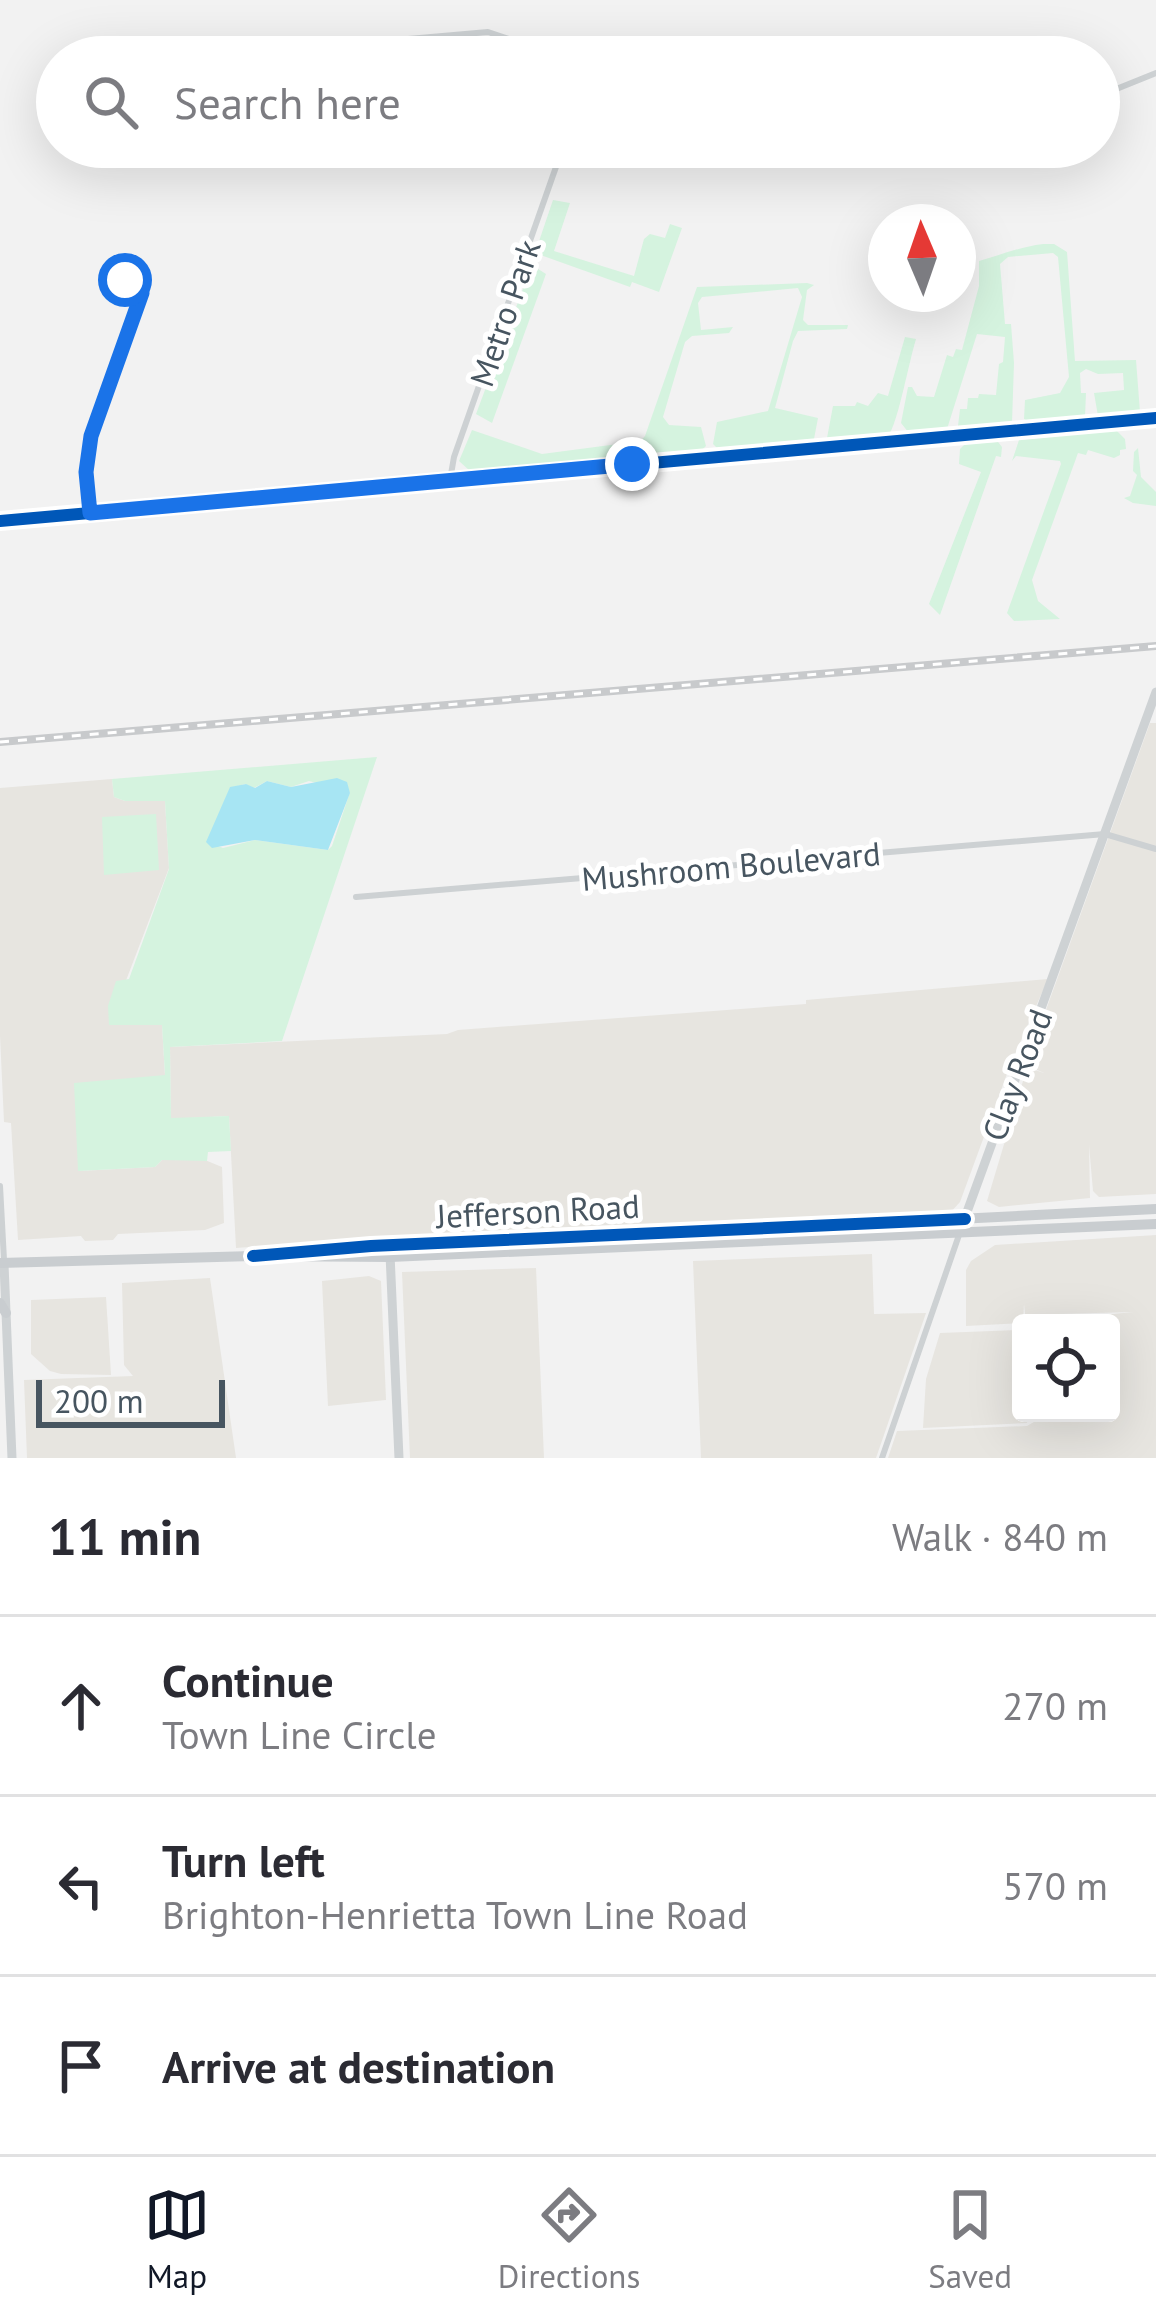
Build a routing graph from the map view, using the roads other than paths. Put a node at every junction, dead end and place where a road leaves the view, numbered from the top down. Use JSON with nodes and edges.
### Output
{"nodes":[{"id":1,"x":442,"y":36,"type":"edge"},
{"id":2,"x":500,"y":36,"type":"edge"},
{"id":3,"x":1156,"y":73,"type":"edge"},
{"id":4,"x":1120,"y":88,"type":"edge"},
{"id":5,"x":556,"y":168,"type":"edge"},
{"id":6,"x":142,"y":293,"type":"dead end"},
{"id":7,"x":1156,"y":418,"type":"edge"},
{"id":8,"x":450,"y":480,"type":"junction"},
{"id":9,"x":90,"y":513,"type":"junction"},
{"id":10,"x":0,"y":521,"type":"edge"},
{"id":11,"x":1156,"y":692,"type":"edge"},
{"id":12,"x":1105,"y":834,"type":"junction"},
{"id":13,"x":1156,"y":849,"type":"edge"},
{"id":14,"x":356,"y":897,"type":"dead end"},
{"id":15,"x":0,"y":1186,"type":"edge"},
{"id":16,"x":1156,"y":1209,"type":"edge"},
{"id":17,"x":965,"y":1219,"type":"junction"},
{"id":18,"x":1156,"y":1224,"type":"edge"},
{"id":19,"x":959,"y":1235,"type":"junction"},
{"id":20,"x":390,"y":1251,"type":"junction"},
{"id":21,"x":1,"y":1264,"type":"edge"},
{"id":22,"x":3,"y":1308,"type":"edge"},
{"id":23,"x":7,"y":1445,"type":"edge"},
{"id":24,"x":399,"y":1458,"type":"edge"},
{"id":25,"x":882,"y":1458,"type":"edge"}],
"edges":[{"from":1,"to":2,"type":"street"},
{"from":3,"to":4,"type":"street"},
{"from":5,"to":8,"type":"street","name":"Metro Park"},
{"from":6,"to":9,"type":"street"},
{"from":7,"to":8,"type":"street"},
{"from":8,"to":9,"type":"street"},
{"from":9,"to":10,"type":"street"},
{"from":11,"to":12,"type":"street","name":"Clay Road"},
{"from":12,"to":13,"type":"street"},
{"from":12,"to":14,"type":"street","name":"Mushroom Boulevard"},
{"from":12,"to":17,"type":"street","name":"Clay Road"},
{"from":15,"to":21,"type":"street"},
{"from":16,"to":17,"type":"main road","name":"Jefferson Road"},
{"from":17,"to":19,"type":"street","name":"Clay Road"},
{"from":17,"to":20,"type":"main road","name":"Jefferson Road"},
{"from":18,"to":19,"type":"main road","name":"Jefferson Road"},
{"from":19,"to":20,"type":"main road","name":"Jefferson Road"},
{"from":19,"to":25,"type":"street","name":"Clay Road"},
{"from":20,"to":21,"type":"main road","name":"Jefferson Road"},
{"from":20,"to":24,"type":"street"},
{"from":21,"to":22,"type":"street"},
{"from":22,"to":23,"type":"street"}]}
